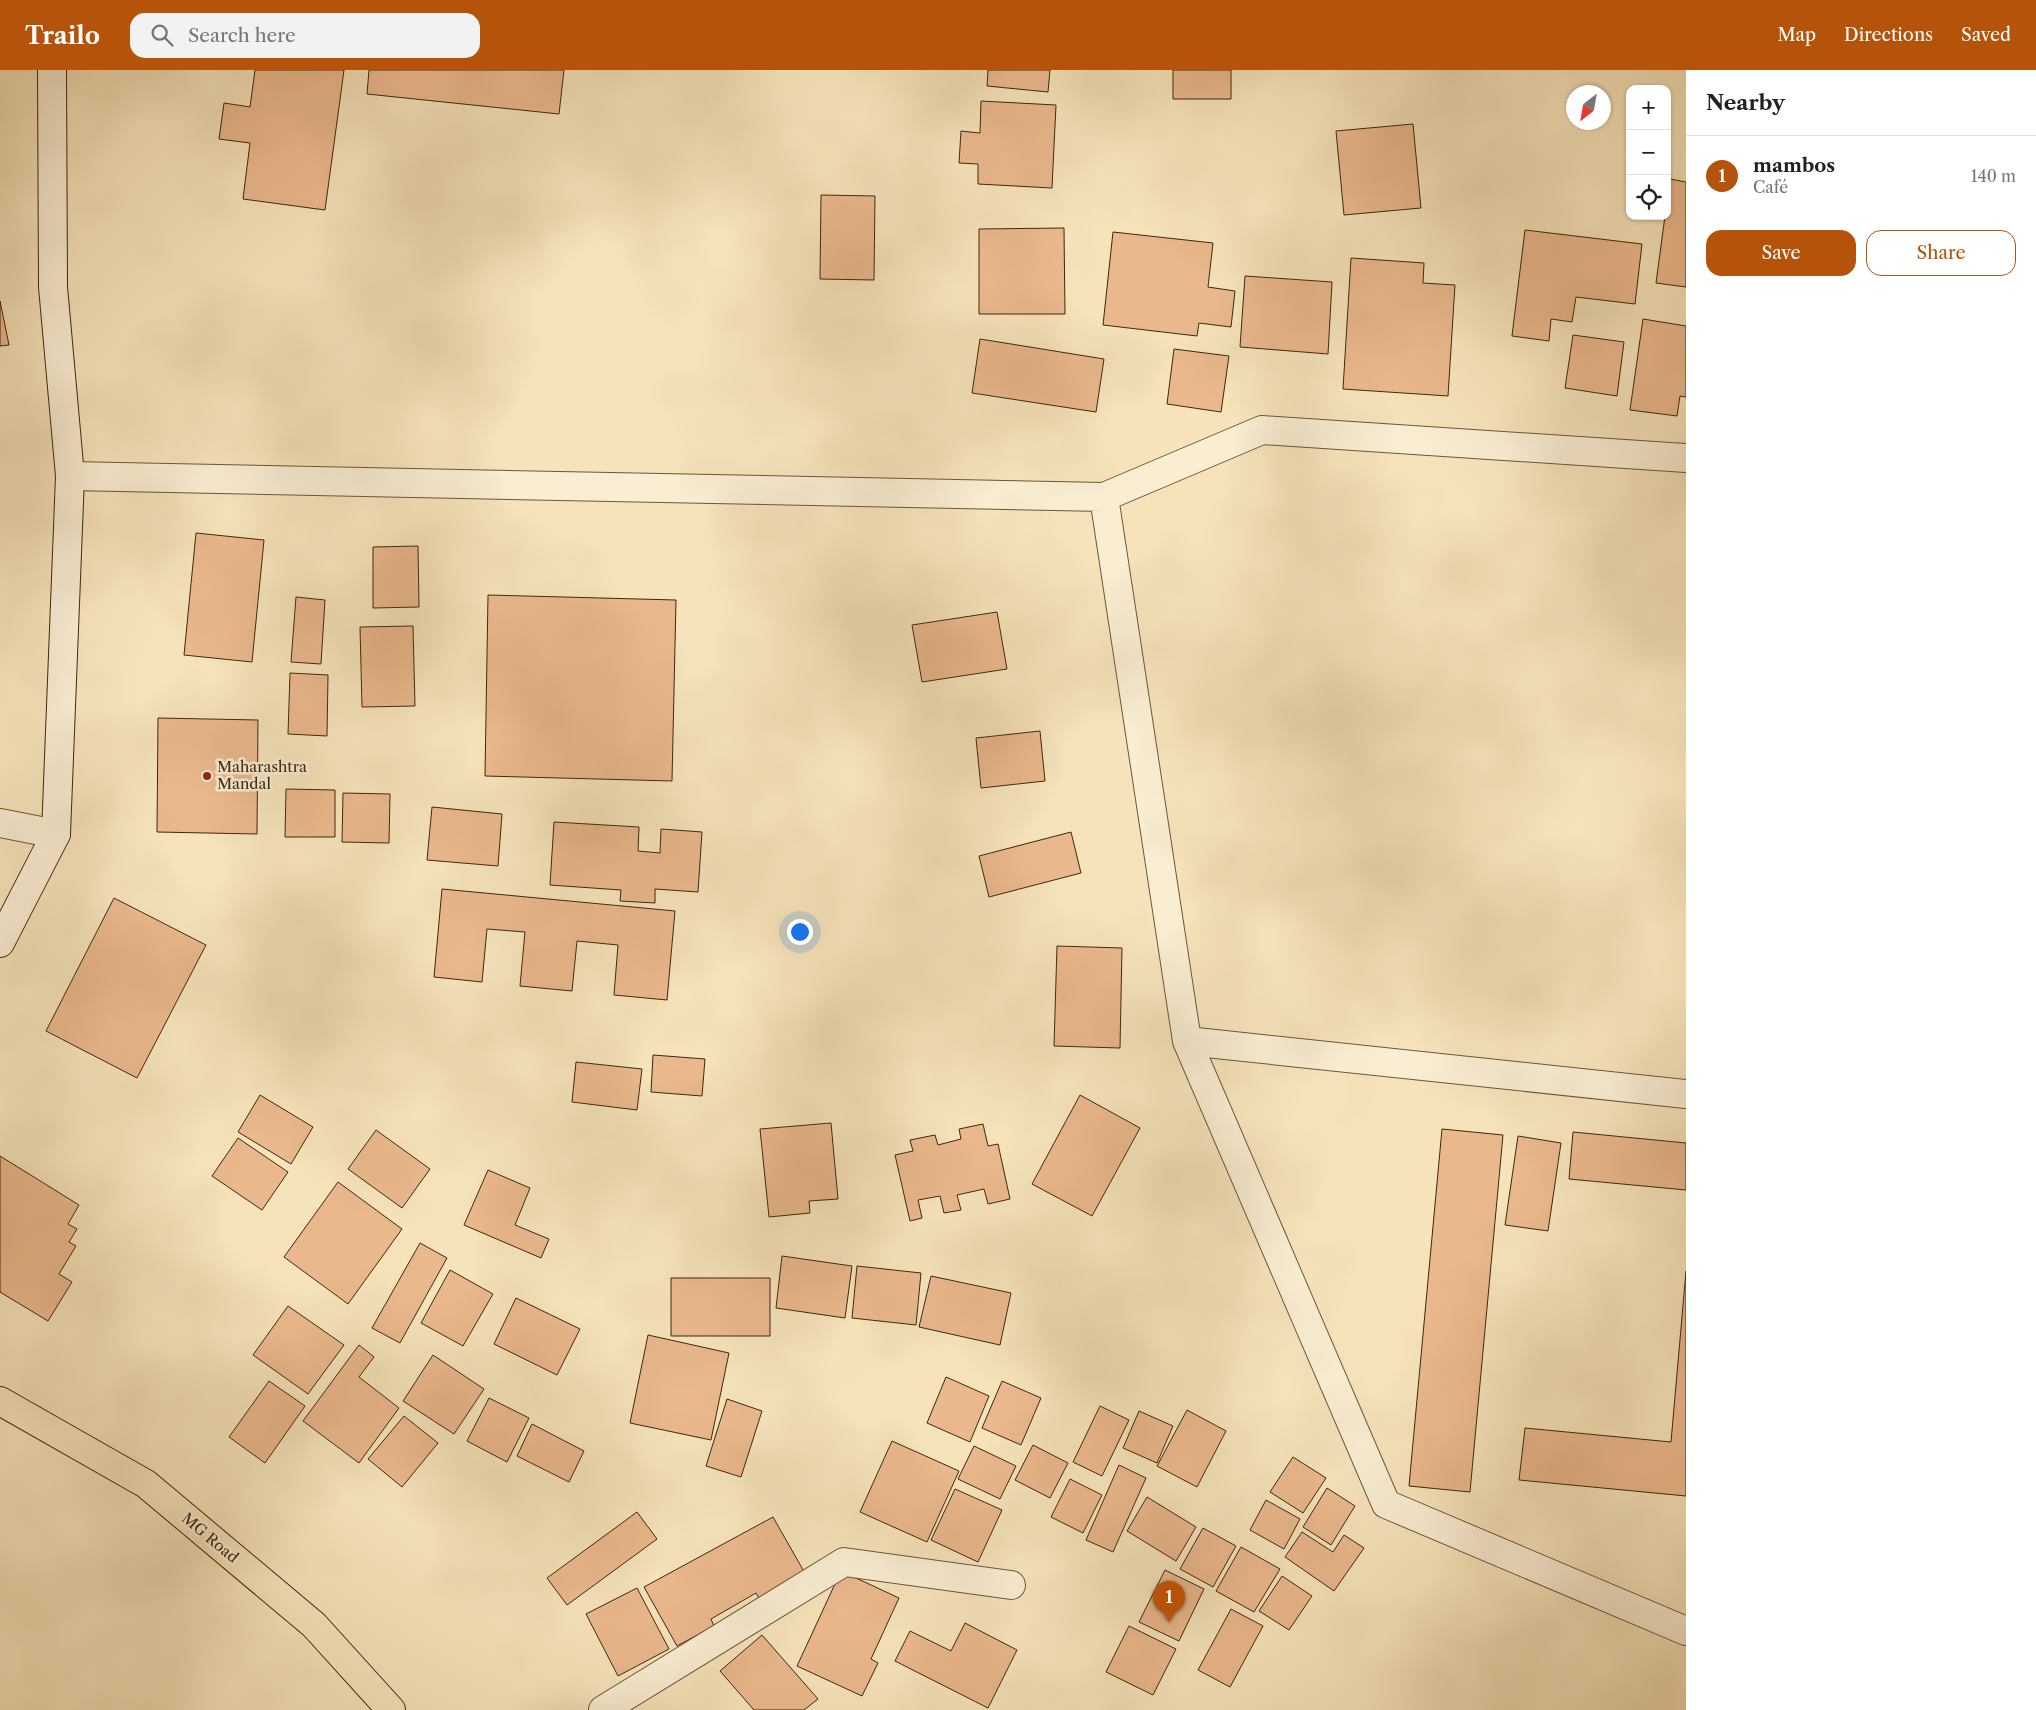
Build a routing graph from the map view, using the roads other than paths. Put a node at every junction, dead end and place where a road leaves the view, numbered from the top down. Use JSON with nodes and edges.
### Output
{"nodes":[{"id":1,"x":52,"y":70,"type":"edge"},
{"id":2,"x":1686,"y":458,"type":"edge"},
{"id":3,"x":70,"y":476,"type":"junction"},
{"id":4,"x":1104,"y":498,"type":"junction"},
{"id":5,"x":0,"y":823,"type":"edge"},
{"id":6,"x":56,"y":834,"type":"junction"},
{"id":7,"x":0,"y":943,"type":"edge"},
{"id":8,"x":1187,"y":1041,"type":"junction"},
{"id":9,"x":1686,"y":1094,"type":"edge"},
{"id":10,"x":0,"y":1401,"type":"edge"},
{"id":11,"x":1010,"y":1585,"type":"dead end"},
{"id":12,"x":1686,"y":1631,"type":"edge"},
{"id":13,"x":391,"y":1710,"type":"edge"},
{"id":14,"x":603,"y":1710,"type":"edge"}],
"edges":[{"from":1,"to":3,"type":"street"},
{"from":2,"to":4,"type":"street"},
{"from":3,"to":4,"type":"street"},
{"from":3,"to":6,"type":"street"},
{"from":4,"to":8,"type":"street"},
{"from":5,"to":6,"type":"street"},
{"from":6,"to":7,"type":"street"},
{"from":8,"to":9,"type":"street"},
{"from":8,"to":12,"type":"street"},
{"from":10,"to":13,"type":"main road","name":"MG Road"},
{"from":11,"to":14,"type":"street"}]}
